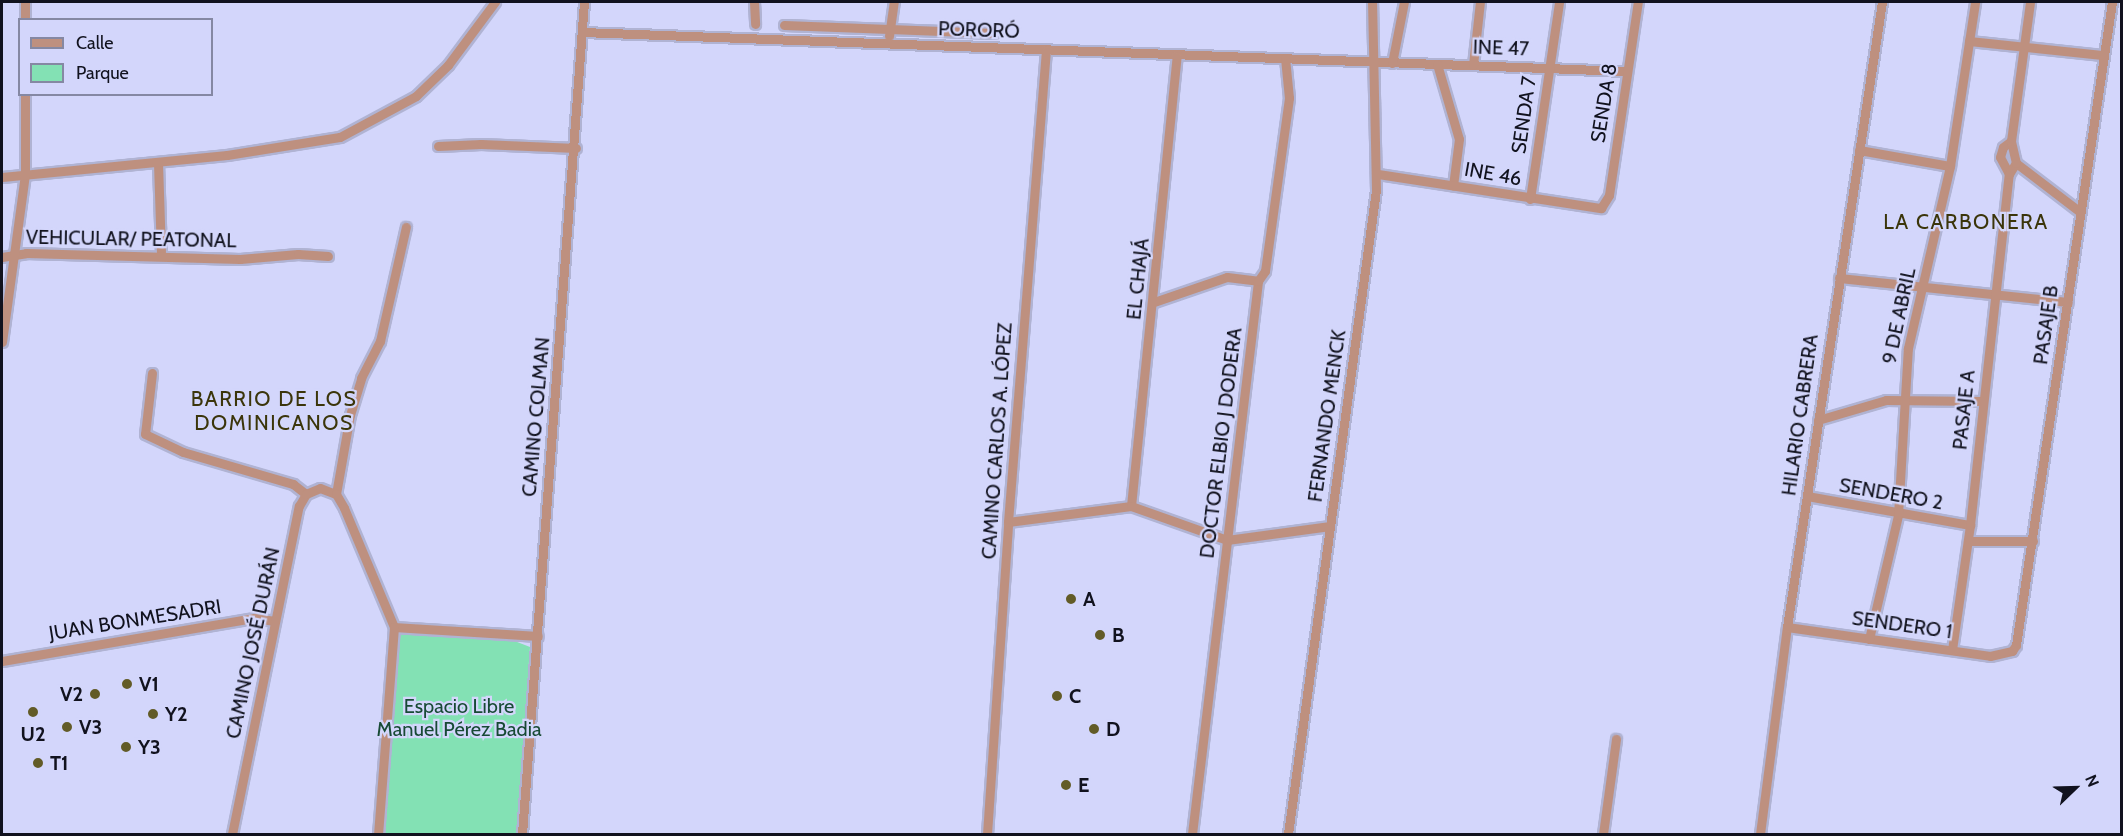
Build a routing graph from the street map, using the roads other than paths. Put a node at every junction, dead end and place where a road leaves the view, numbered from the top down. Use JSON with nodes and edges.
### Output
{"nodes":[{"id":1,"x":25,"y":2,"type":"edge"},
{"id":2,"x":495,"y":2,"type":"edge"},
{"id":3,"x":584,"y":2,"type":"edge"},
{"id":4,"x":754,"y":2,"type":"edge"},
{"id":5,"x":894,"y":2,"type":"edge"},
{"id":6,"x":1372,"y":2,"type":"edge"},
{"id":7,"x":1404,"y":2,"type":"edge"},
{"id":8,"x":1480,"y":2,"type":"edge"},
{"id":9,"x":1558,"y":2,"type":"edge"},
{"id":10,"x":1638,"y":2,"type":"edge"},
{"id":11,"x":1882,"y":2,"type":"edge"},
{"id":12,"x":1975,"y":2,"type":"edge"},
{"id":13,"x":2030,"y":2,"type":"edge"},
{"id":14,"x":2112,"y":2,"type":"edge"},
{"id":15,"x":25,"y":18,"type":"edge"},
{"id":16,"x":755,"y":24,"type":"dead end"},
{"id":17,"x":784,"y":25,"type":"dead end"},
{"id":18,"x":890,"y":31,"type":"junction"},
{"id":19,"x":582,"y":32,"type":"junction"},
{"id":20,"x":994,"y":33,"type":"dead end"},
{"id":21,"x":1969,"y":41,"type":"junction"},
{"id":22,"x":887,"y":44,"type":"junction"},
{"id":23,"x":2024,"y":46,"type":"junction"},
{"id":24,"x":1046,"y":51,"type":"junction"},
{"id":25,"x":2102,"y":55,"type":"junction"},
{"id":26,"x":1177,"y":56,"type":"junction"},
{"id":27,"x":1285,"y":58,"type":"junction"},
{"id":28,"x":1374,"y":61,"type":"junction"},
{"id":29,"x":1392,"y":63,"type":"junction"},
{"id":30,"x":1437,"y":64,"type":"junction"},
{"id":31,"x":1473,"y":65,"type":"junction"},
{"id":32,"x":1549,"y":68,"type":"junction"},
{"id":33,"x":1627,"y":71,"type":"junction"},
{"id":34,"x":25,"y":96,"type":"edge"},
{"id":35,"x":2011,"y":141,"type":"junction"},
{"id":36,"x":438,"y":146,"type":"dead end"},
{"id":37,"x":576,"y":148,"type":"junction"},
{"id":38,"x":1859,"y":150,"type":"junction"},
{"id":39,"x":158,"y":163,"type":"junction"},
{"id":40,"x":2016,"y":163,"type":"junction"},
{"id":41,"x":1950,"y":166,"type":"junction"},
{"id":42,"x":1377,"y":174,"type":"junction"},
{"id":43,"x":2009,"y":174,"type":"junction"},
{"id":44,"x":25,"y":175,"type":"junction"},
{"id":45,"x":2,"y":177,"type":"edge"},
{"id":46,"x":1453,"y":186,"type":"junction"},
{"id":47,"x":1530,"y":199,"type":"junction"},
{"id":48,"x":1601,"y":208,"type":"joint"},
{"id":49,"x":2079,"y":212,"type":"junction"},
{"id":50,"x":406,"y":227,"type":"dead end"},
{"id":51,"x":14,"y":255,"type":"junction"},
{"id":52,"x":161,"y":255,"type":"junction"},
{"id":53,"x":328,"y":256,"type":"dead end"},
{"id":54,"x":2,"y":257,"type":"edge"},
{"id":55,"x":1839,"y":278,"type":"junction"},
{"id":56,"x":1258,"y":281,"type":"junction"},
{"id":57,"x":1921,"y":287,"type":"junction"},
{"id":58,"x":1995,"y":295,"type":"junction"},
{"id":59,"x":1154,"y":302,"type":"junction"},
{"id":60,"x":2068,"y":302,"type":"junction"},
{"id":61,"x":2,"y":342,"type":"edge"},
{"id":62,"x":152,"y":373,"type":"dead end"},
{"id":63,"x":1902,"y":399,"type":"junction"},
{"id":64,"x":1983,"y":401,"type":"junction"},
{"id":65,"x":1818,"y":420,"type":"junction"},
{"id":66,"x":306,"y":494,"type":"junction"},
{"id":67,"x":336,"y":494,"type":"junction"},
{"id":68,"x":1807,"y":496,"type":"junction"},
{"id":69,"x":1131,"y":506,"type":"junction"},
{"id":70,"x":1898,"y":515,"type":"junction"},
{"id":71,"x":1008,"y":522,"type":"junction"},
{"id":72,"x":1970,"y":525,"type":"junction"},
{"id":73,"x":1330,"y":526,"type":"junction"},
{"id":74,"x":1227,"y":540,"type":"junction"},
{"id":75,"x":1968,"y":541,"type":"junction"},
{"id":76,"x":2033,"y":541,"type":"junction"},
{"id":77,"x":275,"y":621,"type":"junction"},
{"id":78,"x":394,"y":627,"type":"junction"},
{"id":79,"x":1787,"y":627,"type":"junction"},
{"id":80,"x":538,"y":636,"type":"junction"},
{"id":81,"x":1869,"y":639,"type":"junction"},
{"id":82,"x":1952,"y":650,"type":"junction"},
{"id":83,"x":2012,"y":651,"type":"joint"},
{"id":84,"x":2,"y":661,"type":"edge"},
{"id":85,"x":1616,"y":739,"type":"dead end"},
{"id":86,"x":232,"y":834,"type":"edge"},
{"id":87,"x":378,"y":834,"type":"edge"},
{"id":88,"x":522,"y":834,"type":"edge"},
{"id":89,"x":987,"y":834,"type":"edge"},
{"id":90,"x":1192,"y":834,"type":"edge"},
{"id":91,"x":1288,"y":834,"type":"edge"},
{"id":92,"x":1603,"y":834,"type":"edge"},
{"id":93,"x":1760,"y":834,"type":"edge"}],
"edges":[{"from":1,"to":15,"type":"street"},
{"from":2,"to":39,"type":"street"},
{"from":3,"to":19,"type":"street","name":"CAMINO COLMAN"},
{"from":4,"to":16,"type":"street"},
{"from":5,"to":18,"type":"street"},
{"from":6,"to":28,"type":"street","name":"FERNANDO MENCK"},
{"from":7,"to":29,"type":"street"},
{"from":8,"to":31,"type":"street"},
{"from":9,"to":32,"type":"street","name":"SENDA 7"},
{"from":10,"to":33,"type":"street","name":"SENDA 8"},
{"from":11,"to":38,"type":"street","name":"HILARIO CABRERA"},
{"from":12,"to":21,"type":"street","name":"9 DE ABRIL"},
{"from":13,"to":23,"type":"street","name":"PASAJE A"},
{"from":14,"to":25,"type":"street","name":"PASAJE B"},
{"from":17,"to":18,"type":"street"},
{"from":18,"to":20,"type":"street"},
{"from":18,"to":22,"type":"street"},
{"from":19,"to":22,"type":"street","name":"PORORÓ"},
{"from":19,"to":37,"type":"street","name":"CAMINO COLMAN"},
{"from":21,"to":23,"type":"street"},
{"from":21,"to":41,"type":"street","name":"9 DE ABRIL"},
{"from":22,"to":24,"type":"street","name":"PORORÓ"},
{"from":23,"to":25,"type":"street"},
{"from":23,"to":35,"type":"street","name":"PASAJE A"},
{"from":24,"to":26,"type":"street","name":"PORORÓ"},
{"from":24,"to":71,"type":"street","name":"CAMINO CARLOS A. LÓPEZ"},
{"from":25,"to":49,"type":"street","name":"PASAJE B"},
{"from":26,"to":27,"type":"street","name":"PORORÓ"},
{"from":26,"to":59,"type":"street","name":"EL CHAJÁ"},
{"from":27,"to":28,"type":"street","name":"PORORÓ"},
{"from":27,"to":56,"type":"street","name":"DOCTOR ELBIO J DODERA"},
{"from":28,"to":29,"type":"street","name":"INE 47"},
{"from":28,"to":42,"type":"street","name":"FERNANDO MENCK"},
{"from":29,"to":30,"type":"street","name":"INE 47"},
{"from":30,"to":31,"type":"street","name":"INE 47"},
{"from":30,"to":46,"type":"street"},
{"from":31,"to":32,"type":"street","name":"INE 47"},
{"from":32,"to":33,"type":"street","name":"INE 47"},
{"from":32,"to":47,"type":"street","name":"SENDA 7"},
{"from":33,"to":48,"type":"street","name":"SENDA 8"},
{"from":34,"to":44,"type":"street"},
{"from":35,"to":40,"type":"street","name":"PASAJE A"},
{"from":35,"to":43,"type":"street","name":"PASAJE A"},
{"from":36,"to":37,"type":"street"},
{"from":37,"to":80,"type":"street","name":"CAMINO COLMAN"},
{"from":38,"to":41,"type":"street"},
{"from":38,"to":55,"type":"street","name":"HILARIO CABRERA"},
{"from":39,"to":44,"type":"street"},
{"from":39,"to":52,"type":"street"},
{"from":40,"to":43,"type":"street","name":"PASAJE A"},
{"from":40,"to":49,"type":"street"},
{"from":41,"to":57,"type":"street","name":"9 DE ABRIL"},
{"from":42,"to":46,"type":"street","name":"INE 46"},
{"from":42,"to":73,"type":"street","name":"FERNANDO MENCK"},
{"from":43,"to":58,"type":"street","name":"PASAJE A"},
{"from":44,"to":45,"type":"street"},
{"from":44,"to":51,"type":"street"},
{"from":46,"to":47,"type":"street","name":"INE 46"},
{"from":47,"to":48,"type":"street","name":"INE 46"},
{"from":49,"to":60,"type":"street","name":"PASAJE B"},
{"from":50,"to":67,"type":"street"},
{"from":51,"to":52,"type":"street","name":"VEHICULAR/ PEATONAL"},
{"from":51,"to":54,"type":"street","name":"VEHICULAR/ PEATONAL"},
{"from":51,"to":61,"type":"street"},
{"from":52,"to":53,"type":"street","name":"VEHICULAR/ PEATONAL"},
{"from":55,"to":57,"type":"street"},
{"from":55,"to":65,"type":"street","name":"HILARIO CABRERA"},
{"from":56,"to":59,"type":"street"},
{"from":56,"to":74,"type":"street","name":"DOCTOR ELBIO J DODERA"},
{"from":57,"to":58,"type":"street"},
{"from":57,"to":63,"type":"street","name":"9 DE ABRIL"},
{"from":58,"to":60,"type":"street"},
{"from":58,"to":64,"type":"street","name":"PASAJE A"},
{"from":59,"to":69,"type":"street","name":"EL CHAJÁ"},
{"from":60,"to":76,"type":"street","name":"PASAJE B"},
{"from":62,"to":66,"type":"street"},
{"from":63,"to":64,"type":"street"},
{"from":63,"to":65,"type":"street"},
{"from":63,"to":70,"type":"street","name":"9 DE ABRIL"},
{"from":64,"to":72,"type":"street","name":"PASAJE A"},
{"from":65,"to":68,"type":"street","name":"HILARIO CABRERA"},
{"from":66,"to":67,"type":"street"},
{"from":66,"to":77,"type":"street","name":"CAMINO JOSÉ DURÁN"},
{"from":67,"to":78,"type":"street"},
{"from":68,"to":70,"type":"street","name":"SENDERO 2"},
{"from":68,"to":79,"type":"street","name":"HILARIO CABRERA"},
{"from":69,"to":71,"type":"street"},
{"from":69,"to":74,"type":"street"},
{"from":70,"to":72,"type":"street","name":"SENDERO 2"},
{"from":70,"to":81,"type":"street","name":"9 DE ABRIL"},
{"from":71,"to":89,"type":"street","name":"CAMINO CARLOS A. LÓPEZ"},
{"from":72,"to":75,"type":"street","name":"PASAJE A"},
{"from":73,"to":74,"type":"street"},
{"from":73,"to":91,"type":"street","name":"FERNANDO MENCK"},
{"from":74,"to":90,"type":"street","name":"DOCTOR ELBIO J DODERA"},
{"from":75,"to":76,"type":"street"},
{"from":75,"to":82,"type":"street","name":"PASAJE A"},
{"from":76,"to":83,"type":"street","name":"PASAJE B"},
{"from":77,"to":84,"type":"street","name":"JUAN BONMESADRI"},
{"from":77,"to":86,"type":"street","name":"CAMINO JOSÉ DURÁN"},
{"from":78,"to":80,"type":"street"},
{"from":78,"to":87,"type":"street"},
{"from":79,"to":81,"type":"street","name":"SENDERO 1"},
{"from":79,"to":93,"type":"street","name":"HILARIO CABRERA"},
{"from":80,"to":88,"type":"street","name":"CAMINO COLMAN"},
{"from":81,"to":82,"type":"street","name":"SENDERO 1"},
{"from":82,"to":83,"type":"street","name":"SENDERO 1"},
{"from":85,"to":92,"type":"street"}]}
